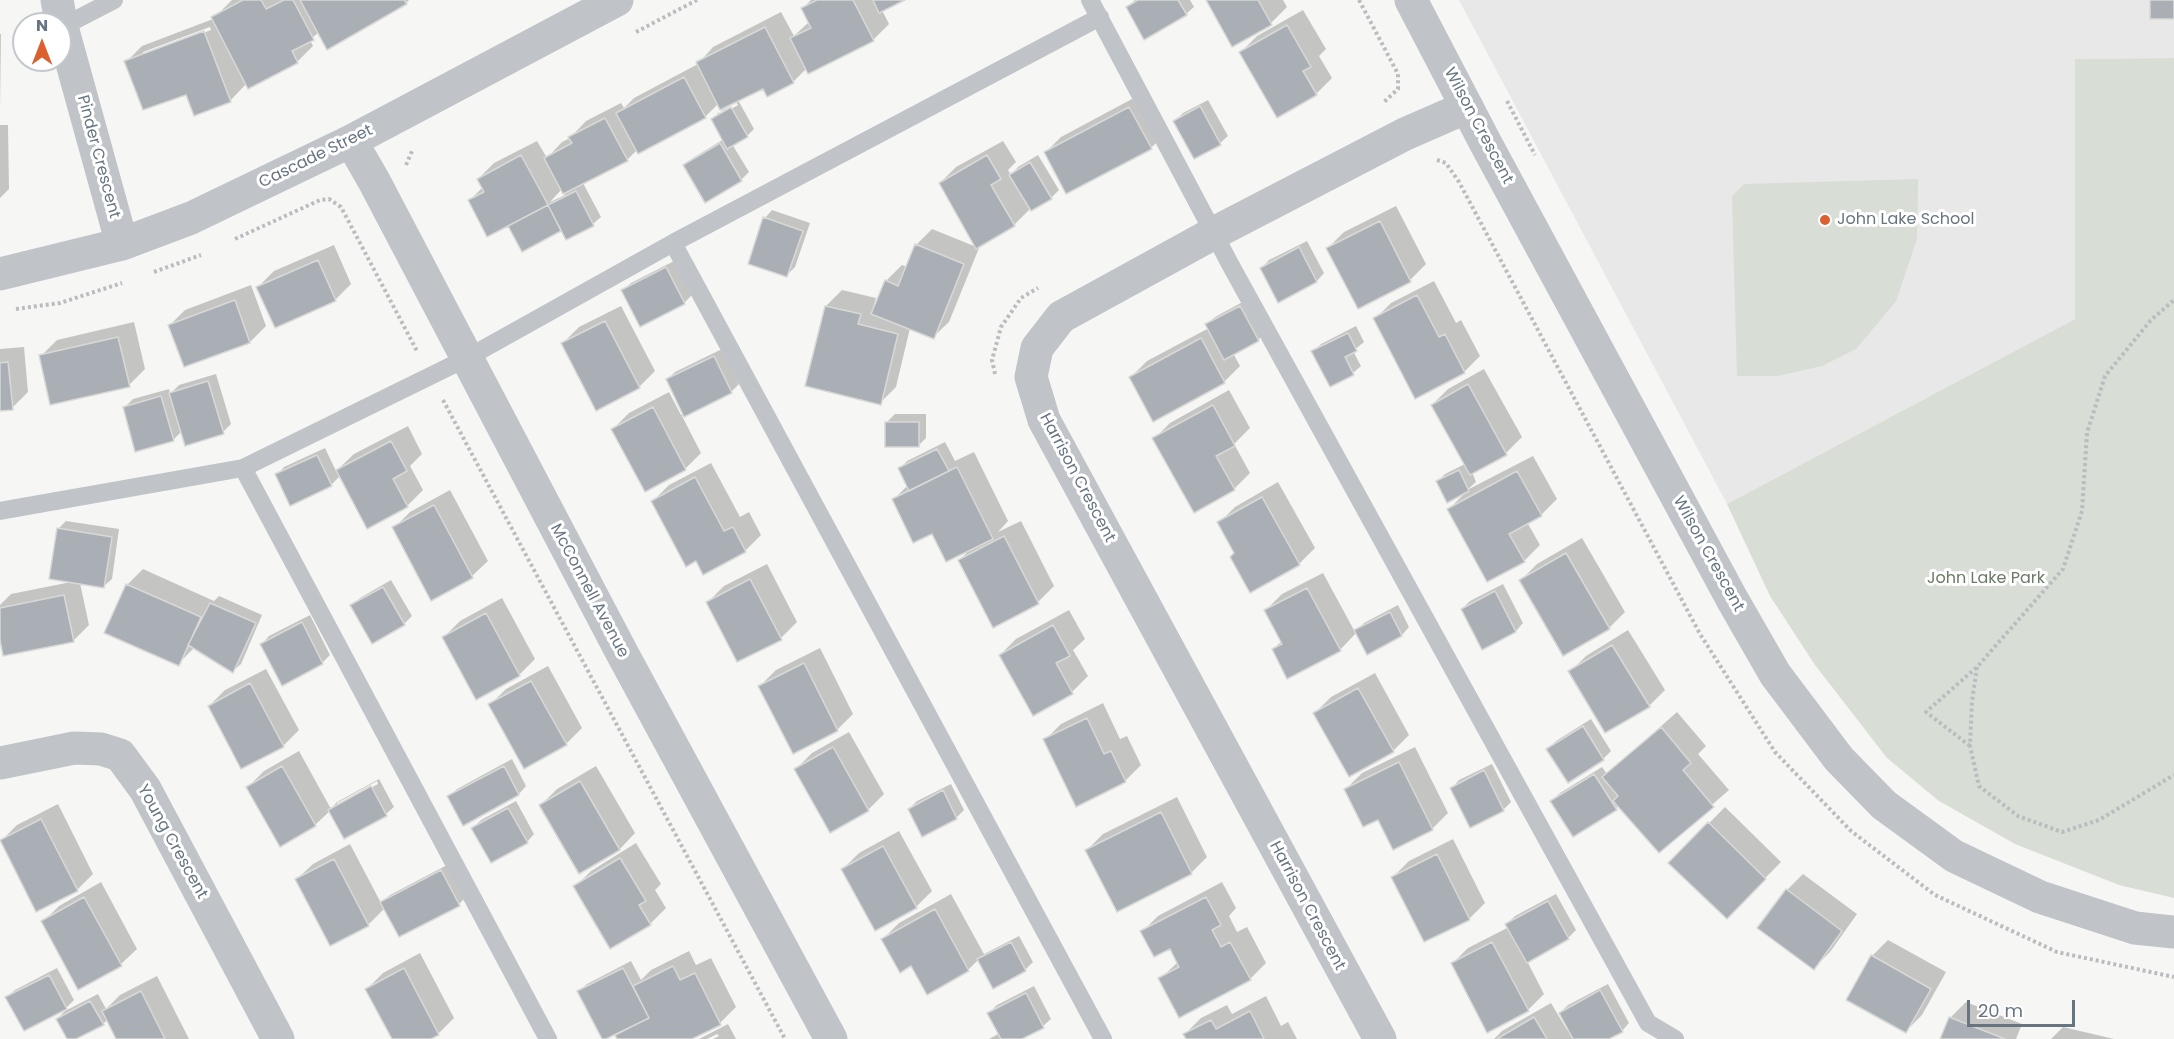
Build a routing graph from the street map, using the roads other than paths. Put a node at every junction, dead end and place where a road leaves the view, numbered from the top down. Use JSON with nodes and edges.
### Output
{"nodes":[{"id":1,"x":114,"y":0,"type":"edge"},
{"id":2,"x":617,"y":0,"type":"edge"},
{"id":3,"x":1090,"y":0,"type":"edge"},
{"id":4,"x":1411,"y":0,"type":"edge"},
{"id":5,"x":63,"y":12,"type":"edge"},
{"id":6,"x":1100,"y":17,"type":"junction"},
{"id":7,"x":72,"y":61,"type":"edge"},
{"id":8,"x":1467,"y":107,"type":"junction"},
{"id":9,"x":351,"y":141,"type":"junction"},
{"id":10,"x":1214,"y":233,"type":"junction"},
{"id":11,"x":673,"y":243,"type":"junction"},
{"id":12,"x":122,"y":244,"type":"junction"},
{"id":13,"x":0,"y":274,"type":"edge"},
{"id":14,"x":466,"y":358,"type":"junction"},
{"id":15,"x":243,"y":468,"type":"junction"},
{"id":16,"x":0,"y":511,"type":"edge"},
{"id":17,"x":0,"y":764,"type":"edge"},
{"id":18,"x":2174,"y":932,"type":"edge"},
{"id":19,"x":278,"y":1039,"type":"edge"},
{"id":20,"x":548,"y":1039,"type":"edge"},
{"id":21,"x":831,"y":1039,"type":"edge"},
{"id":22,"x":1103,"y":1039,"type":"edge"},
{"id":23,"x":1380,"y":1039,"type":"edge"},
{"id":24,"x":1675,"y":1039,"type":"edge"}],
"edges":[{"from":1,"to":5,"type":"lane"},
{"from":2,"to":9,"type":"street","name":"Cascade Street"},
{"from":3,"to":6,"type":"lane"},
{"from":4,"to":8,"type":"street","name":"Wilson Crescent"},
{"from":6,"to":10,"type":"lane"},
{"from":6,"to":11,"type":"lane"},
{"from":7,"to":12,"type":"street","name":"Pinder Crescent"},
{"from":8,"to":10,"type":"street","name":"Harrison Crescent"},
{"from":8,"to":18,"type":"street","name":"Wilson Crescent"},
{"from":9,"to":12,"type":"street","name":"Cascade Street"},
{"from":9,"to":14,"type":"street","name":"McConnell Avenue"},
{"from":10,"to":23,"type":"street","name":"Harrison Crescent"},
{"from":10,"to":24,"type":"lane"},
{"from":11,"to":14,"type":"lane"},
{"from":11,"to":22,"type":"lane"},
{"from":12,"to":13,"type":"street","name":"Cascade Street"},
{"from":14,"to":15,"type":"lane"},
{"from":14,"to":21,"type":"street","name":"McConnell Avenue"},
{"from":15,"to":16,"type":"lane"},
{"from":15,"to":20,"type":"lane"},
{"from":17,"to":19,"type":"street","name":"Young Crescent"}]}
